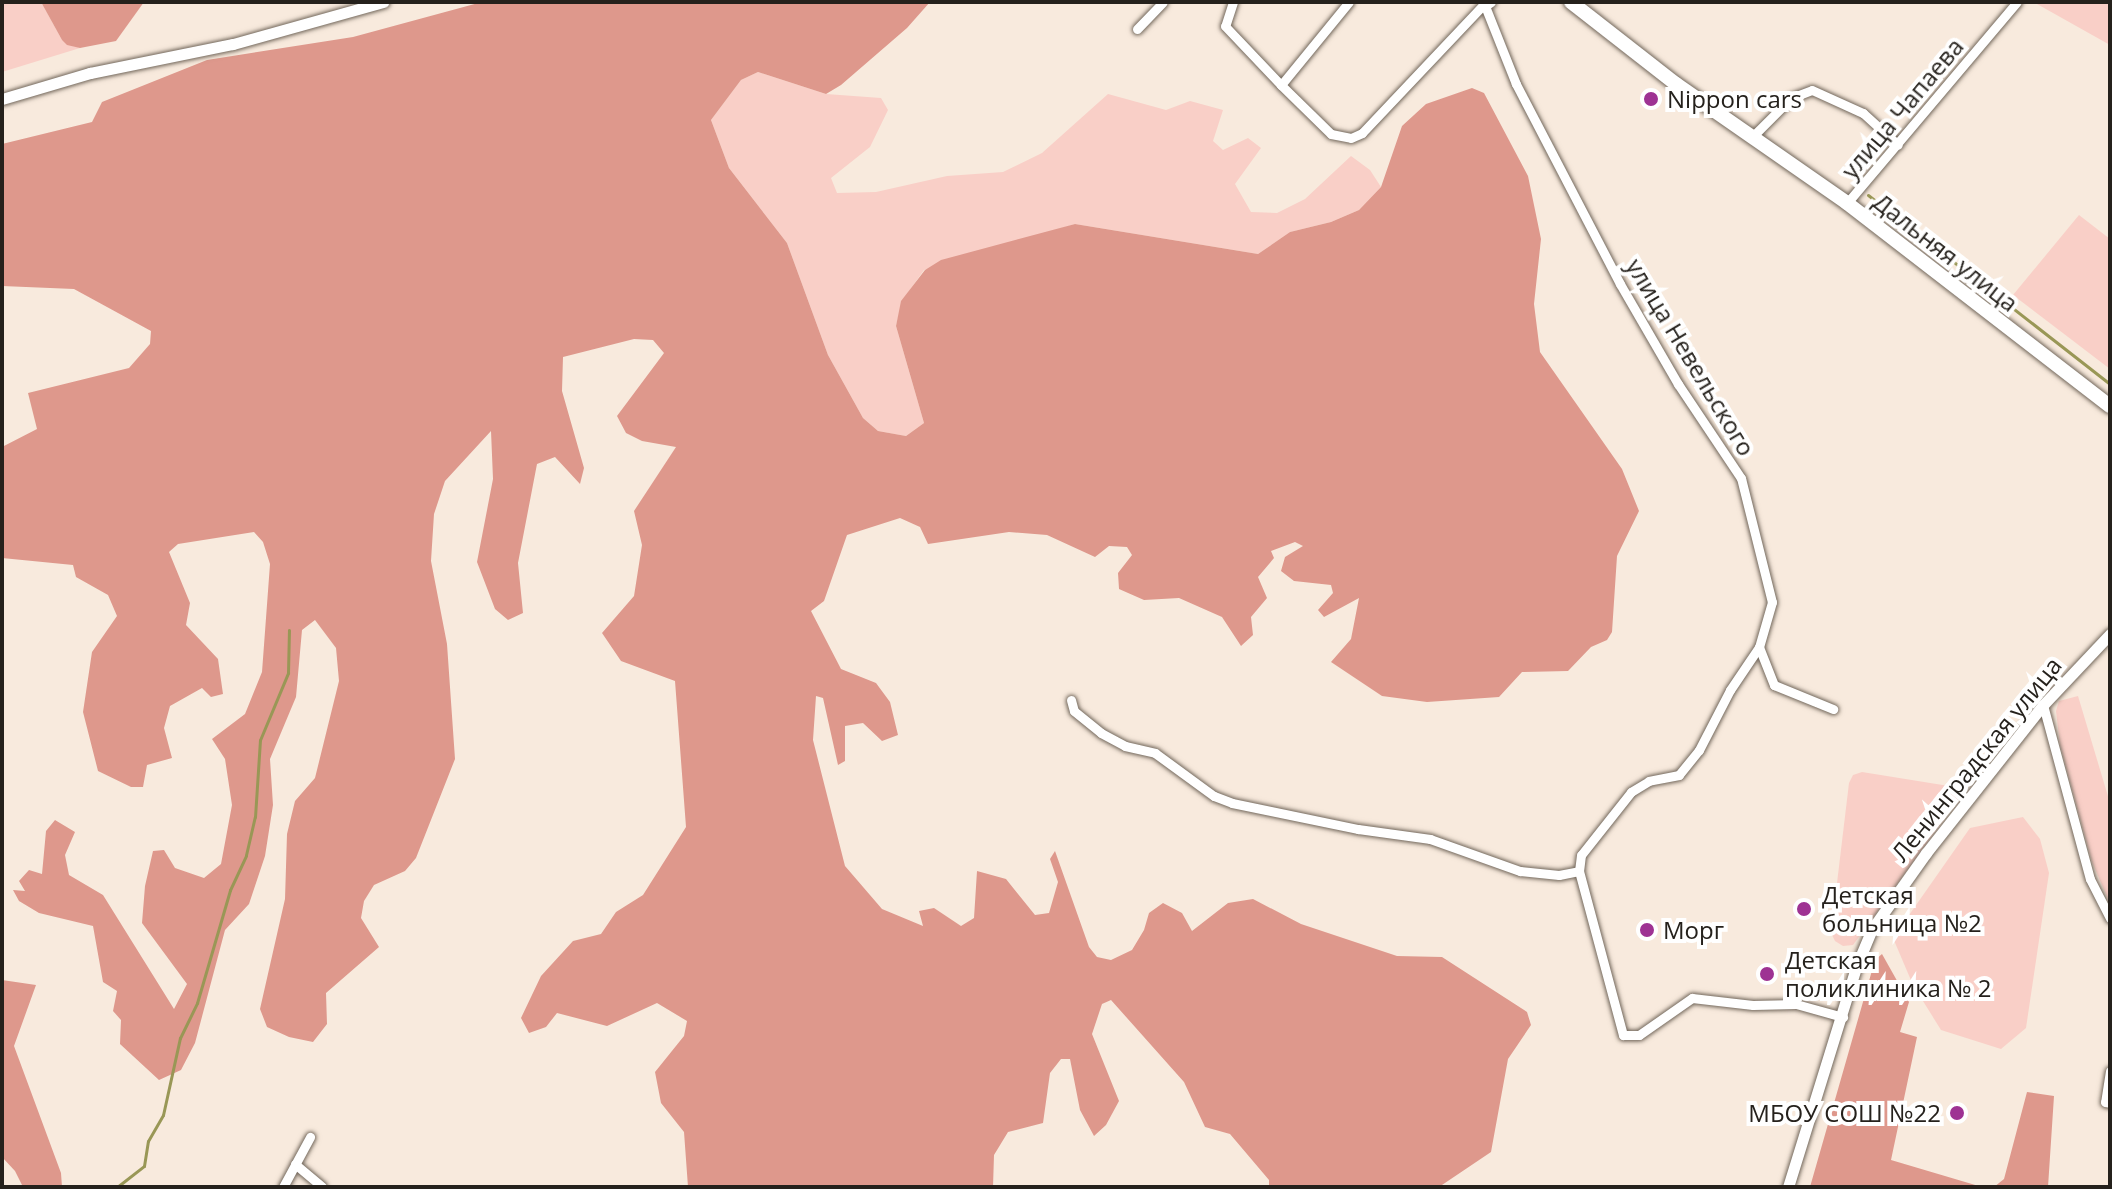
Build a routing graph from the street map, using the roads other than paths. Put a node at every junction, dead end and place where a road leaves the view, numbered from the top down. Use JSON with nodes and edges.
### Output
{"nodes":[{"id":1,"x":383,"y":2,"type":"edge"},
{"id":2,"x":1163,"y":2,"type":"edge"},
{"id":3,"x":1233,"y":2,"type":"edge"},
{"id":4,"x":1349,"y":2,"type":"edge"},
{"id":5,"x":1571,"y":2,"type":"edge"},
{"id":6,"x":2017,"y":2,"type":"edge"},
{"id":7,"x":1486,"y":3,"type":"edge"},
{"id":8,"x":1137,"y":29,"type":"dead end"},
{"id":9,"x":1281,"y":85,"type":"junction"},
{"id":10,"x":2,"y":99,"type":"edge"},
{"id":11,"x":1752,"y":137,"type":"junction"},
{"id":12,"x":1898,"y":145,"type":"junction"},
{"id":13,"x":1847,"y":203,"type":"junction"},
{"id":14,"x":2110,"y":406,"type":"edge"},
{"id":15,"x":2110,"y":634,"type":"edge"},
{"id":16,"x":1759,"y":647,"type":"junction"},
{"id":17,"x":1071,"y":700,"type":"dead end"},
{"id":18,"x":2043,"y":705,"type":"junction"},
{"id":19,"x":1833,"y":709,"type":"dead end"},
{"id":20,"x":1579,"y":871,"type":"junction"},
{"id":21,"x":2110,"y":918,"type":"edge"},
{"id":22,"x":1843,"y":1017,"type":"junction"},
{"id":23,"x":2110,"y":1071,"type":"edge"},
{"id":24,"x":2110,"y":1103,"type":"edge"},
{"id":25,"x":310,"y":1137,"type":"dead end"},
{"id":26,"x":295,"y":1164,"type":"junction"},
{"id":27,"x":283,"y":1187,"type":"edge"},
{"id":28,"x":322,"y":1187,"type":"edge"},
{"id":29,"x":1788,"y":1187,"type":"edge"}],
"edges":[{"from":1,"to":10,"type":"street"},
{"from":2,"to":8,"type":"street"},
{"from":3,"to":9,"type":"street"},
{"from":4,"to":9,"type":"street"},
{"from":5,"to":11,"type":"main road","name":"Дальняя улица"},
{"from":6,"to":12,"type":"street","name":"улица Чапаева"},
{"from":7,"to":9,"type":"street"},
{"from":7,"to":16,"type":"street","name":"улица Невельского"},
{"from":11,"to":12,"type":"street"},
{"from":11,"to":13,"type":"main road","name":"Дальняя улица"},
{"from":12,"to":13,"type":"street","name":"улица Чапаева"},
{"from":13,"to":14,"type":"main road","name":"Дальняя улица"},
{"from":15,"to":18,"type":"street","name":"Ленинградская улица"},
{"from":16,"to":19,"type":"street"},
{"from":16,"to":20,"type":"street","name":"улица Невельского"},
{"from":17,"to":20,"type":"street"},
{"from":18,"to":21,"type":"street"},
{"from":18,"to":22,"type":"street","name":"Ленинградская улица"},
{"from":20,"to":22,"type":"street"},
{"from":22,"to":29,"type":"street","name":"Ленинградская улица"},
{"from":23,"to":24,"type":"street"},
{"from":25,"to":26,"type":"street"},
{"from":26,"to":27,"type":"street"},
{"from":26,"to":28,"type":"street"}]}
